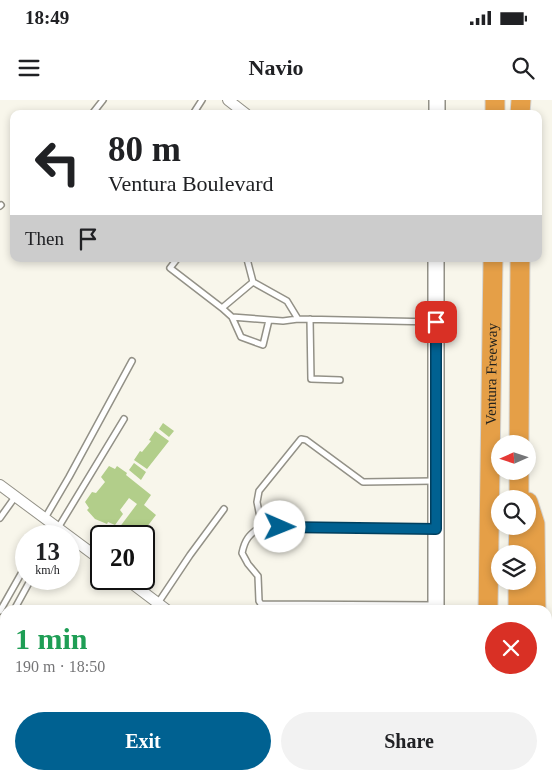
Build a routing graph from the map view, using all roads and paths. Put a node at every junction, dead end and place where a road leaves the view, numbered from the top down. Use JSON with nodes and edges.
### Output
{"nodes":[{"id":1,"x":103,"y":100,"type":"edge"},
{"id":2,"x":228,"y":100,"type":"edge"},
{"id":3,"x":95,"y":110,"type":"edge"},
{"id":4,"x":241,"y":110,"type":"edge"},
{"id":5,"x":175,"y":262,"type":"edge"},
{"id":6,"x":248,"y":262,"type":"edge"},
{"id":7,"x":436,"y":262,"type":"edge"},
{"id":8,"x":493,"y":262,"type":"edge"},
{"id":9,"x":520,"y":262,"type":"edge"},
{"id":10,"x":253,"y":282,"type":"junction"},
{"id":11,"x":222,"y":308,"type":"junction"},
{"id":12,"x":232,"y":317,"type":"junction"},
{"id":13,"x":298,"y":319,"type":"junction"},
{"id":14,"x":310,"y":319,"type":"junction"},
{"id":15,"x":269,"y":320,"type":"junction"},
{"id":16,"x":436,"y":322,"type":"junction"},
{"id":17,"x":132,"y":361,"type":"dead end"},
{"id":18,"x":340,"y":380,"type":"dead end"},
{"id":19,"x":124,"y":419,"type":"dead end"},
{"id":20,"x":519,"y":435,"type":"edge"},
{"id":21,"x":436,"y":481,"type":"junction"},
{"id":22,"x":0,"y":485,"type":"edge"},
{"id":23,"x":16,"y":496,"type":"junction"},
{"id":24,"x":224,"y":509,"type":"dead end"},
{"id":25,"x":0,"y":518,"type":"edge"},
{"id":26,"x":45,"y":518,"type":"junction"},
{"id":27,"x":53,"y":525,"type":"edge"},
{"id":28,"x":61,"y":525,"type":"edge"},
{"id":29,"x":260,"y":527,"type":"junction"},
{"id":30,"x":436,"y":529,"type":"junction"},
{"id":31,"x":535,"y":535,"type":"edge"},
{"id":32,"x":15,"y":584,"type":"edge"},
{"id":33,"x":25,"y":590,"type":"edge"},
{"id":34,"x":141,"y":590,"type":"edge"},
{"id":35,"x":518,"y":590,"type":"edge"},
{"id":36,"x":158,"y":603,"type":"junction"},
{"id":37,"x":3,"y":605,"type":"edge"},
{"id":38,"x":17,"y":605,"type":"edge"},
{"id":39,"x":161,"y":605,"type":"edge"},
{"id":40,"x":319,"y":605,"type":"edge"},
{"id":41,"x":436,"y":605,"type":"edge"},
{"id":42,"x":487,"y":605,"type":"edge"},
{"id":43,"x":518,"y":605,"type":"edge"},
{"id":44,"x":536,"y":605,"type":"edge"}],
"edges":[{"from":1,"to":3,"type":"lane"},
{"from":2,"to":4,"type":"street"},
{"from":5,"to":11,"type":"lane"},
{"from":6,"to":10,"type":"lane"},
{"from":7,"to":16,"type":"street"},
{"from":8,"to":42,"type":"highway","name":"Ventura Freeway"},
{"from":9,"to":20,"type":"highway","name":"Ventura Freeway"},
{"from":10,"to":11,"type":"lane"},
{"from":10,"to":13,"type":"lane"},
{"from":11,"to":12,"type":"lane"},
{"from":12,"to":15,"type":"lane"},
{"from":12,"to":15,"type":"lane"},
{"from":13,"to":14,"type":"lane"},
{"from":13,"to":15,"type":"lane"},
{"from":14,"to":16,"type":"lane"},
{"from":14,"to":18,"type":"lane"},
{"from":16,"to":21,"type":"street"},
{"from":17,"to":26,"type":"lane"},
{"from":19,"to":28,"type":"lane"},
{"from":21,"to":29,"type":"lane"},
{"from":21,"to":30,"type":"street"},
{"from":22,"to":23,"type":"street"},
{"from":23,"to":25,"type":"lane"},
{"from":23,"to":26,"type":"street"},
{"from":24,"to":36,"type":"lane"},
{"from":26,"to":27,"type":"street"},
{"from":29,"to":30,"type":"lane"},
{"from":29,"to":40,"type":"lane"},
{"from":30,"to":41,"type":"street"},
{"from":31,"to":44,"type":"highway"},
{"from":32,"to":37,"type":"lane"},
{"from":33,"to":38,"type":"lane"},
{"from":34,"to":36,"type":"street"},
{"from":35,"to":43,"type":"highway"},
{"from":36,"to":39,"type":"street"}]}
